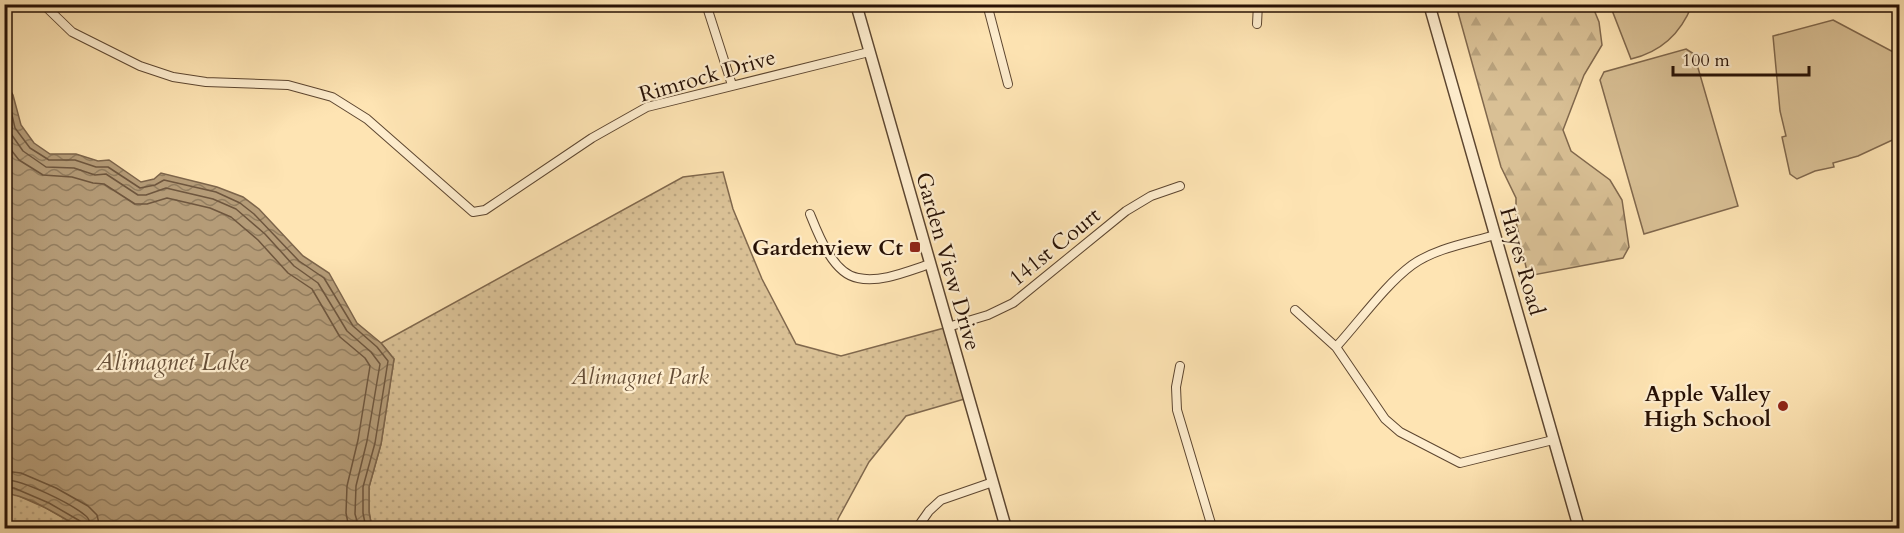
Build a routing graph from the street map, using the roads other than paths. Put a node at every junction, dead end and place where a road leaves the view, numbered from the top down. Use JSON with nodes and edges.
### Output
{"nodes":[{"id":1,"x":43,"y":4,"type":"edge"},
{"id":2,"x":706,"y":4,"type":"edge"},
{"id":3,"x":856,"y":4,"type":"edge"},
{"id":4,"x":987,"y":4,"type":"edge"},
{"id":5,"x":1258,"y":4,"type":"edge"},
{"id":6,"x":1429,"y":4,"type":"edge"},
{"id":7,"x":1257,"y":24,"type":"dead end"},
{"id":8,"x":869,"y":52,"type":"junction"},
{"id":9,"x":1008,"y":84,"type":"dead end"},
{"id":10,"x":732,"y":85,"type":"junction"},
{"id":11,"x":1180,"y":186,"type":"dead end"},
{"id":12,"x":810,"y":214,"type":"dead end"},
{"id":13,"x":1496,"y":235,"type":"junction"},
{"id":14,"x":930,"y":264,"type":"junction"},
{"id":15,"x":1294,"y":310,"type":"dead end"},
{"id":16,"x":948,"y":327,"type":"junction"},
{"id":17,"x":1336,"y":347,"type":"junction"},
{"id":18,"x":1180,"y":366,"type":"dead end"},
{"id":19,"x":1553,"y":440,"type":"junction"},
{"id":20,"x":993,"y":482,"type":"junction"},
{"id":21,"x":917,"y":528,"type":"edge"},
{"id":22,"x":1006,"y":528,"type":"edge"},
{"id":23,"x":1210,"y":528,"type":"edge"},
{"id":24,"x":1579,"y":528,"type":"edge"}],
"edges":[{"from":1,"to":10,"type":"street","name":"Rimrock Drive"},
{"from":2,"to":10,"type":"street"},
{"from":3,"to":8,"type":"street","name":"Garden View Drive"},
{"from":4,"to":9,"type":"street"},
{"from":5,"to":7,"type":"street"},
{"from":6,"to":13,"type":"street","name":"Hayes Road"},
{"from":8,"to":10,"type":"street","name":"Rimrock Drive"},
{"from":8,"to":14,"type":"street","name":"Garden View Drive"},
{"from":11,"to":16,"type":"street","name":"141st Court"},
{"from":12,"to":14,"type":"street"},
{"from":13,"to":17,"type":"street"},
{"from":13,"to":19,"type":"street","name":"Hayes Road"},
{"from":14,"to":16,"type":"street","name":"Garden View Drive"},
{"from":15,"to":17,"type":"street"},
{"from":16,"to":20,"type":"street","name":"Garden View Drive"},
{"from":17,"to":19,"type":"street"},
{"from":18,"to":23,"type":"street"},
{"from":19,"to":24,"type":"street","name":"Hayes Road"},
{"from":20,"to":21,"type":"street"},
{"from":20,"to":22,"type":"street","name":"Garden View Drive"}]}
